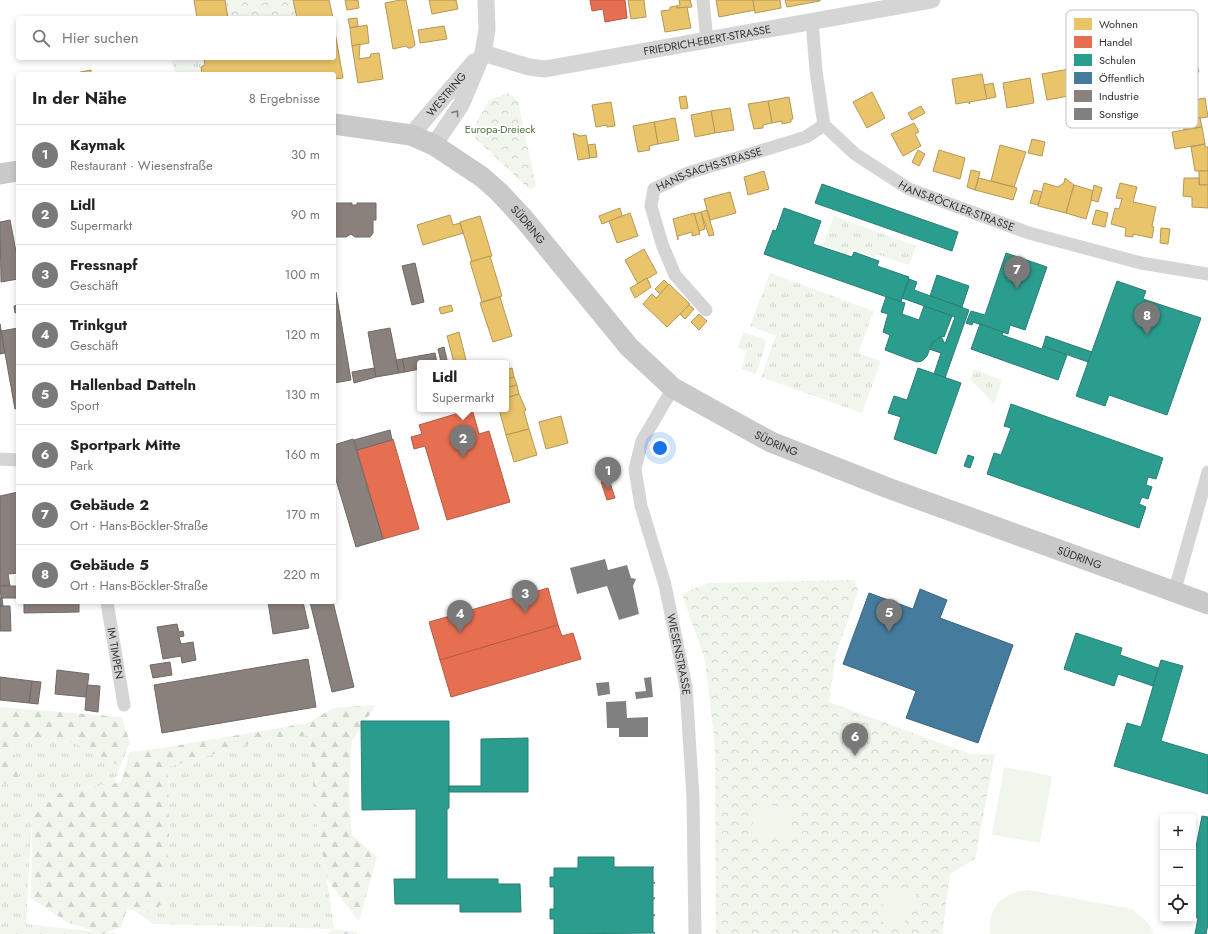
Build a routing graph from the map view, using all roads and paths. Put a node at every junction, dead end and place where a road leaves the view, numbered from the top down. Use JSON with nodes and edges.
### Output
{"nodes":[{"id":1,"x":486,"y":0,"type":"edge"},
{"id":2,"x":703,"y":0,"type":"edge"},
{"id":3,"x":932,"y":0,"type":"edge"},
{"id":4,"x":812,"y":22,"type":"junction"},
{"id":5,"x":707,"y":41,"type":"junction"},
{"id":6,"x":483,"y":53,"type":"junction"},
{"id":7,"x":336,"y":124,"type":"edge"},
{"id":8,"x":824,"y":125,"type":"junction"},
{"id":9,"x":411,"y":135,"type":"junction"},
{"id":10,"x":434,"y":145,"type":"junction"},
{"id":11,"x":16,"y":171,"type":"edge"},
{"id":12,"x":0,"y":174,"type":"edge"},
{"id":13,"x":1208,"y":274,"type":"edge"},
{"id":14,"x":706,"y":310,"type":"dead end"},
{"id":15,"x":673,"y":388,"type":"junction"},
{"id":16,"x":0,"y":459,"type":"edge"},
{"id":17,"x":16,"y":460,"type":"edge"},
{"id":18,"x":1208,"y":472,"type":"edge"},
{"id":19,"x":1174,"y":593,"type":"junction"},
{"id":20,"x":107,"y":604,"type":"edge"},
{"id":21,"x":1208,"y":604,"type":"edge"},
{"id":22,"x":124,"y":706,"type":"dead end"},
{"id":23,"x":695,"y":934,"type":"edge"}],
"edges":[{"from":1,"to":6,"type":"street","name":"WESTRING"},
{"from":2,"to":5,"type":"street"},
{"from":3,"to":4,"type":"street","name":"FRIEDRICH-EBERT-STRASSE"},
{"from":4,"to":5,"type":"street","name":"FRIEDRICH-EBERT-STRASSE"},
{"from":4,"to":8,"type":"street"},
{"from":5,"to":6,"type":"street","name":"FRIEDRICH-EBERT-STRASSE"},
{"from":6,"to":9,"type":"street","name":"WESTRING"},
{"from":10,"to":6,"type":"street","name":"WESTRING","one_way":true},
{"from":7,"to":9,"type":"main road"},
{"from":8,"to":13,"type":"street","name":"HANS-BÖCKLER-STRASSE"},
{"from":8,"to":14,"type":"street","name":"HANS-SACHS-STRASSE"},
{"from":9,"to":10,"type":"main road"},
{"from":10,"to":15,"type":"main road","name":"SÜDRING"},
{"from":11,"to":12,"type":"main road"},
{"from":15,"to":19,"type":"main road","name":"SÜDRING"},
{"from":15,"to":23,"type":"street","name":"WIESENSTRASSE"},
{"from":16,"to":17,"type":"street"},
{"from":18,"to":19,"type":"street"},
{"from":19,"to":21,"type":"main road","name":"SÜDRING"},
{"from":20,"to":22,"type":"street","name":"IM TIMPEN"}]}
